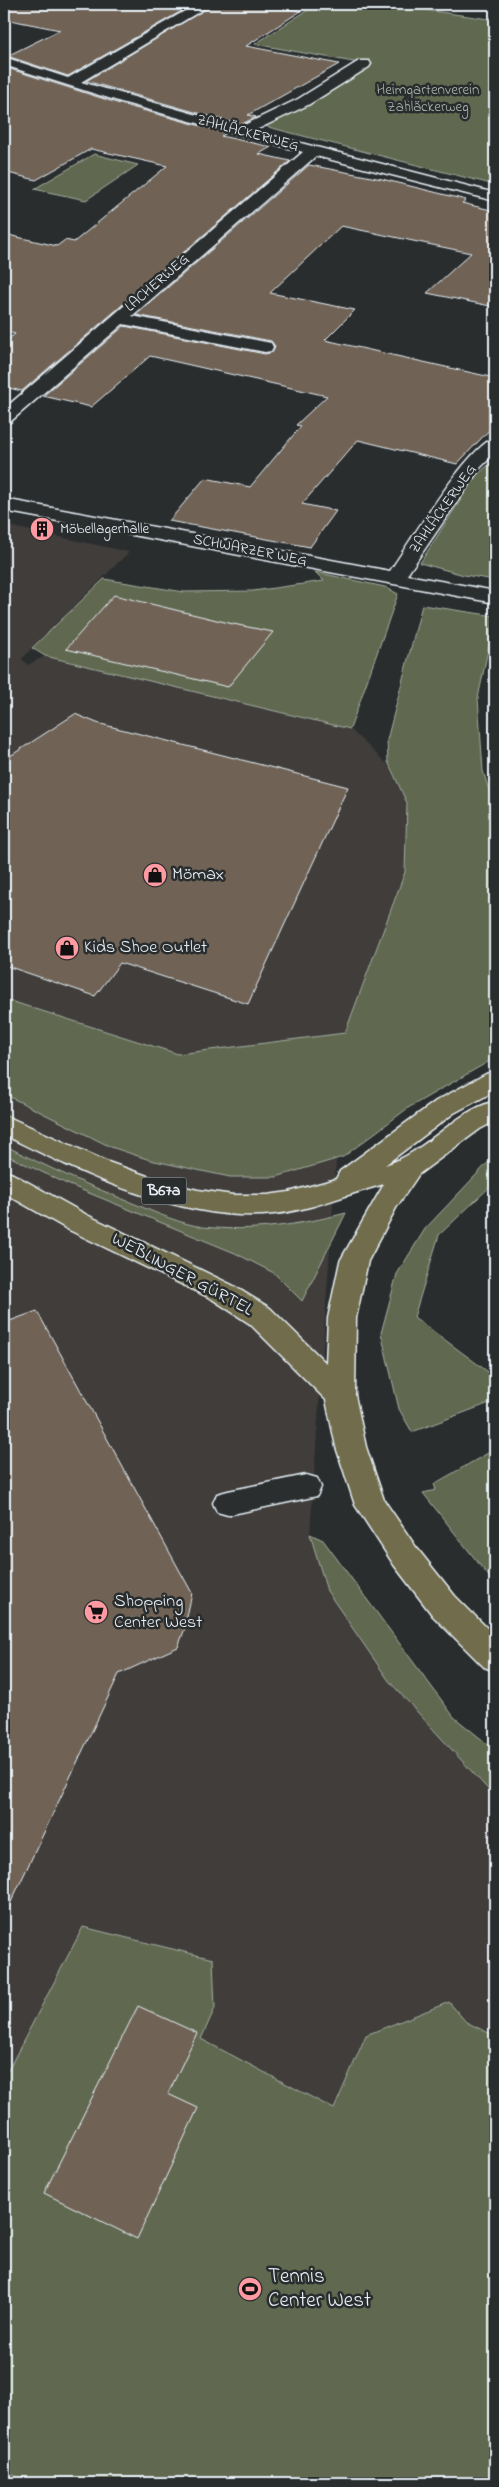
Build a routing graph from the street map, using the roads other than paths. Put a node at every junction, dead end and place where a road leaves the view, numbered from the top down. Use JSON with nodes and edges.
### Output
{"nodes":[{"id":1,"x":206,"y":4,"type":"edge"},
{"id":2,"x":4,"y":62,"type":"edge"},
{"id":3,"x":364,"y":64,"type":"dead end"},
{"id":4,"x":69,"y":83,"type":"junction"},
{"id":5,"x":243,"y":131,"type":"junction"},
{"id":6,"x":313,"y":151,"type":"junction"},
{"id":7,"x":495,"y":197,"type":"edge"},
{"id":8,"x":118,"y":318,"type":"junction"},
{"id":9,"x":265,"y":348,"type":"dead end"},
{"id":10,"x":4,"y":418,"type":"edge"},
{"id":11,"x":495,"y":443,"type":"edge"},
{"id":12,"x":4,"y":505,"type":"edge"},
{"id":13,"x":395,"y":578,"type":"junction"},
{"id":14,"x":495,"y":597,"type":"edge"},
{"id":15,"x":495,"y":1080,"type":"edge"},
{"id":16,"x":495,"y":1110,"type":"edge"},
{"id":17,"x":4,"y":1124,"type":"edge"},
{"id":18,"x":410,"y":1167,"type":"junction"},
{"id":19,"x":4,"y":1182,"type":"edge"},
{"id":20,"x":334,"y":1189,"type":"junction"},
{"id":21,"x":340,"y":1395,"type":"junction"},
{"id":22,"x":306,"y":1487,"type":"dead end"},
{"id":23,"x":228,"y":1503,"type":"dead end"},
{"id":24,"x":495,"y":1658,"type":"edge"}],
"edges":[{"from":1,"to":4,"type":"street"},
{"from":2,"to":4,"type":"street","name":"ZAHLÄCKERWEG"},
{"from":3,"to":5,"type":"street"},
{"from":4,"to":5,"type":"street","name":"ZAHLÄCKERWEG"},
{"from":5,"to":6,"type":"street","name":"ZAHLÄCKERWEG"},
{"from":6,"to":7,"type":"street","name":"ZAHLÄCKERWEG"},
{"from":6,"to":8,"type":"street","name":"LACHERWEG"},
{"from":8,"to":9,"type":"street"},
{"from":8,"to":10,"type":"street","name":"LACHERWEG"},
{"from":11,"to":13,"type":"street","name":"ZAHLÄCKERWEG"},
{"from":12,"to":13,"type":"street","name":"SCHWARZER WEG"},
{"from":13,"to":14,"type":"street","name":"SCHWARZER WEG"},
{"from":15,"to":20,"type":"main road"},
{"from":16,"to":18,"type":"main road"},
{"from":17,"to":20,"type":"main road","number":"B67a"},
{"from":18,"to":20,"type":"main road","number":"B67a"},
{"from":18,"to":21,"type":"main road"},
{"from":19,"to":21,"type":"main road","name":"WEBLINGER GÜRTEL"},
{"from":21,"to":24,"type":"main road"},
{"from":22,"to":23,"type":"street"}]}
